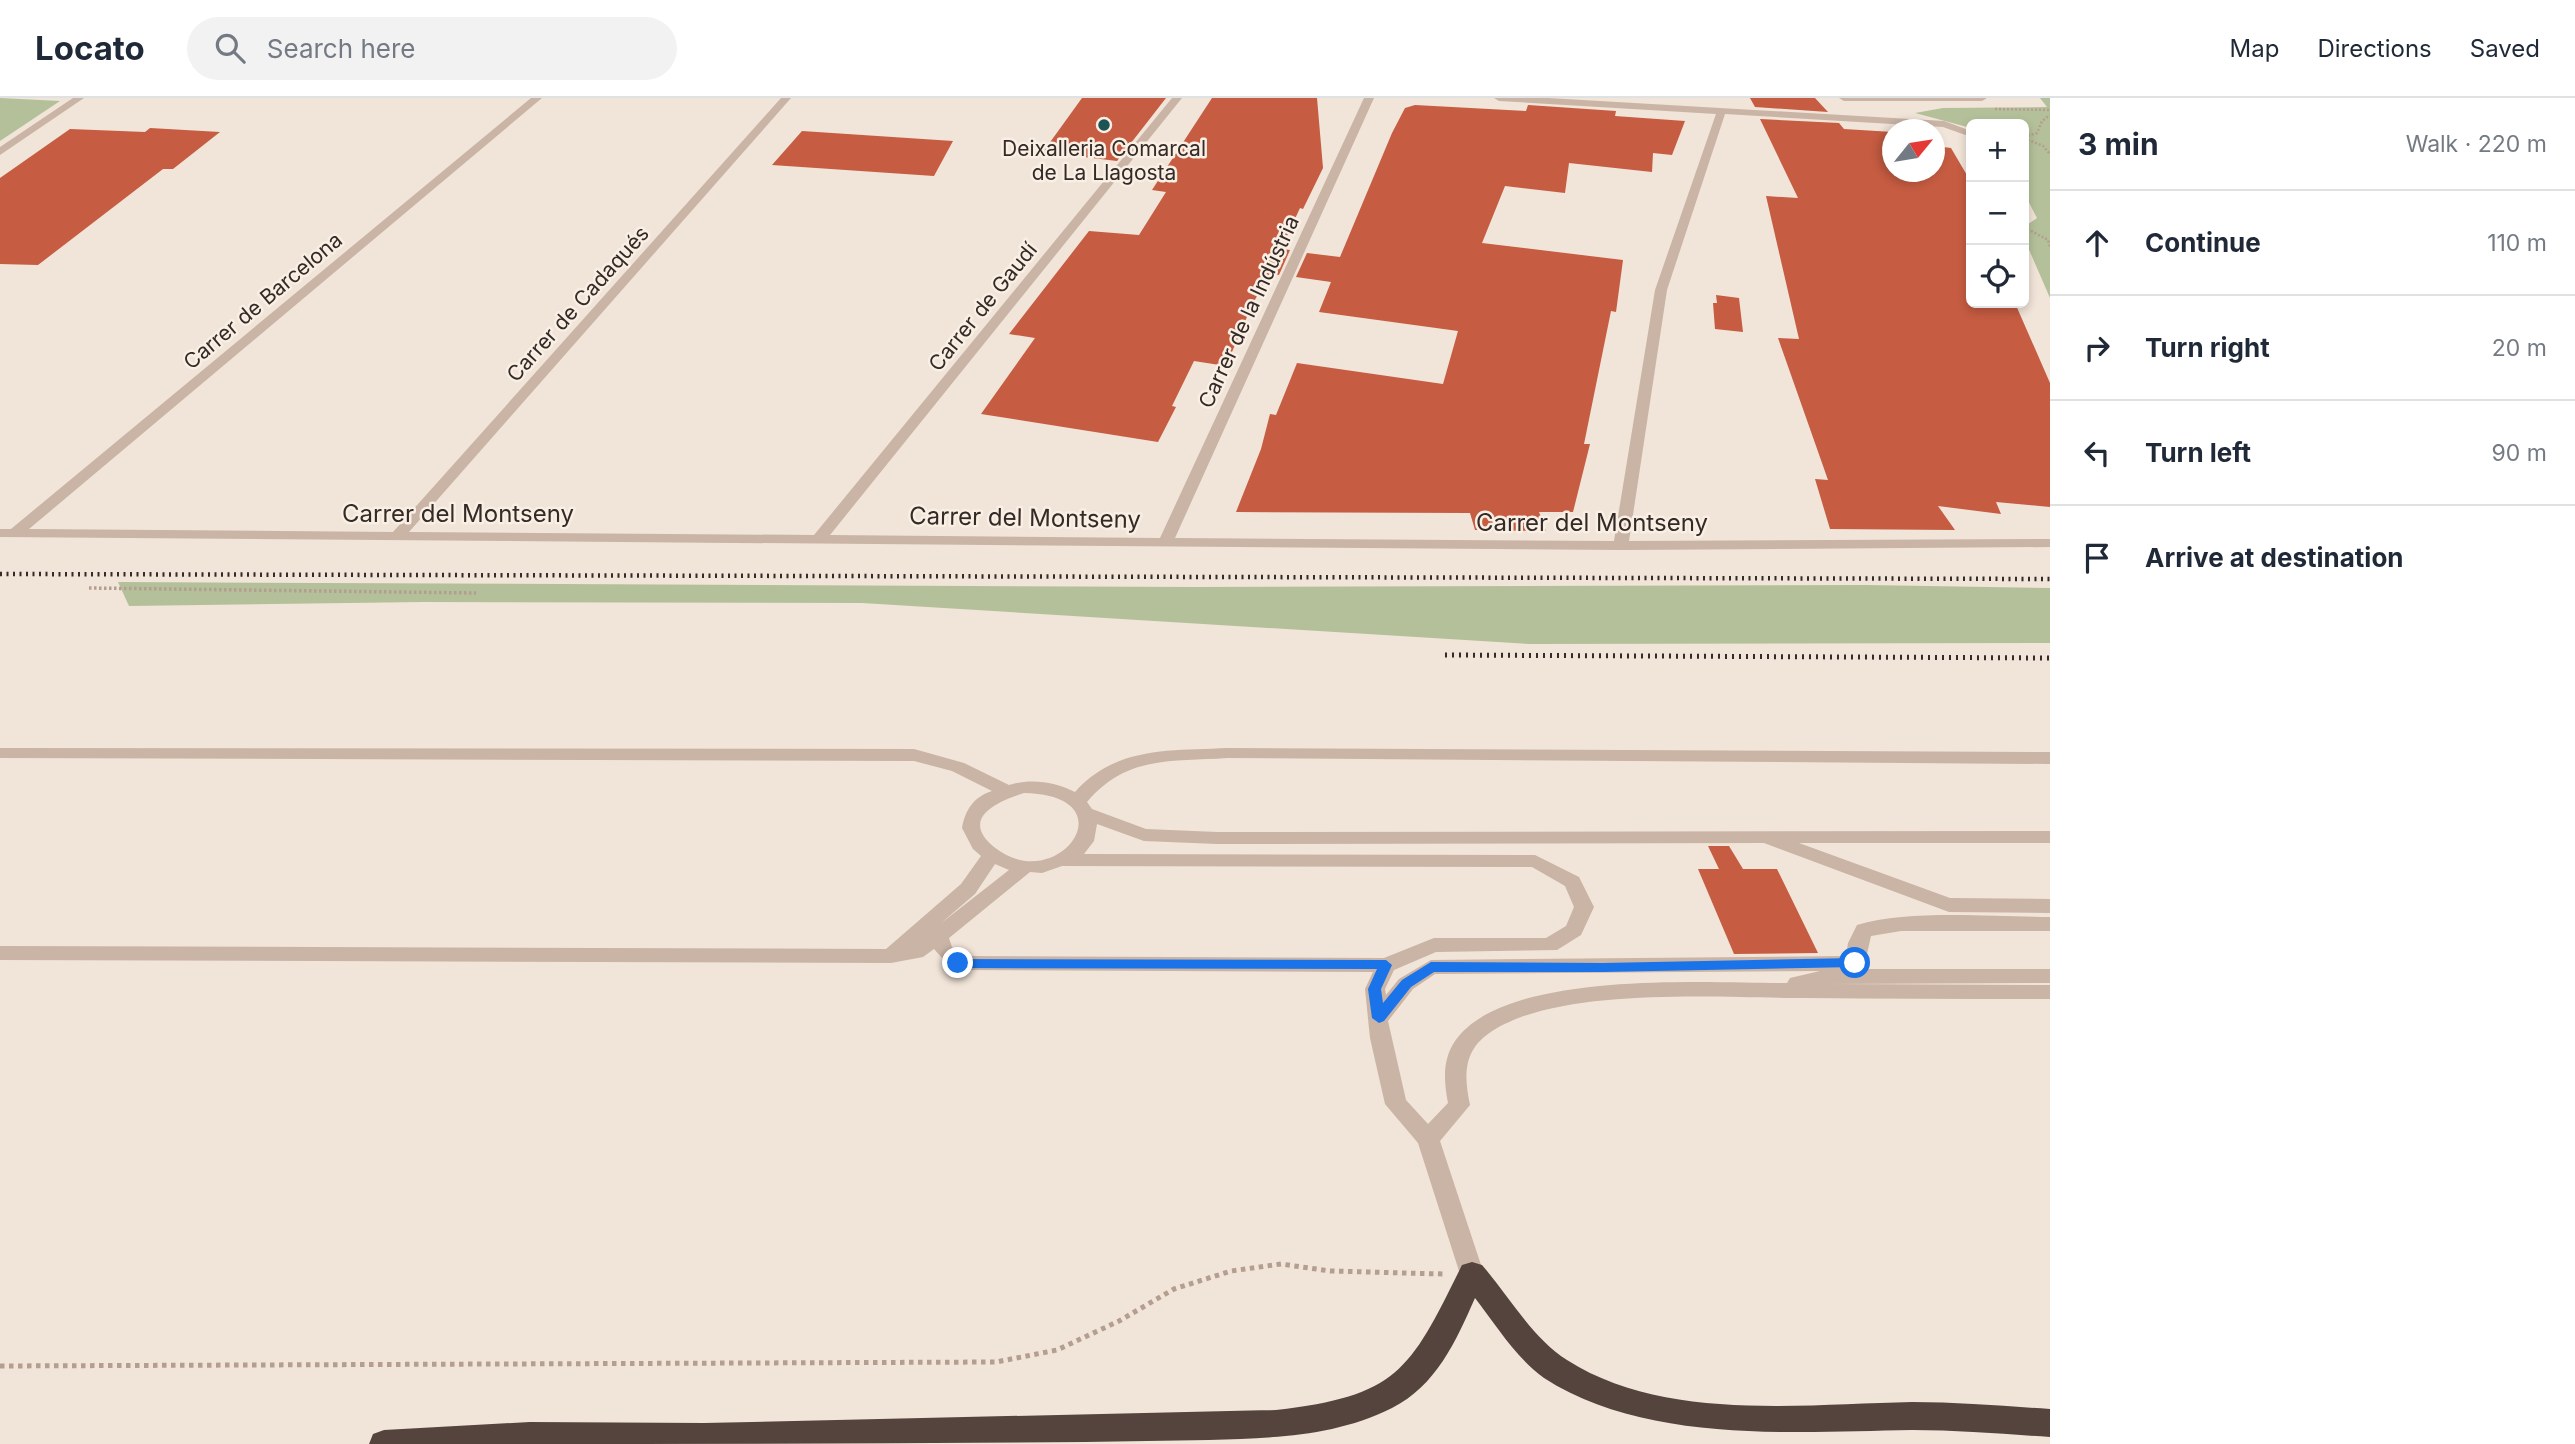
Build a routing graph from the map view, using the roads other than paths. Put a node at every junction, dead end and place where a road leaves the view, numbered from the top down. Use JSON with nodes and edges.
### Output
{"nodes":[{"id":1,"x":79,"y":98,"type":"edge"},
{"id":2,"x":537,"y":98,"type":"edge"},
{"id":3,"x":786,"y":98,"type":"edge"},
{"id":4,"x":1177,"y":98,"type":"edge"},
{"id":5,"x":1369,"y":98,"type":"edge"},
{"id":6,"x":1499,"y":98,"type":"edge"},
{"id":7,"x":1713,"y":98,"type":"edge"},
{"id":8,"x":1844,"y":98,"type":"edge"},
{"id":9,"x":1982,"y":98,"type":"edge"},
{"id":10,"x":1722,"y":110,"type":"junction"},
{"id":11,"x":1864,"y":119,"type":"junction"},
{"id":12,"x":1966,"y":132,"type":"edge"},
{"id":13,"x":0,"y":152,"type":"edge"},
{"id":14,"x":7,"y":533,"type":"edge"},
{"id":15,"x":397,"y":536,"type":"junction"},
{"id":16,"x":819,"y":539,"type":"junction"},
{"id":17,"x":1165,"y":542,"type":"junction"},
{"id":18,"x":2050,"y":543,"type":"edge"},
{"id":19,"x":1621,"y":546,"type":"junction"},
{"id":20,"x":0,"y":753,"type":"edge"},
{"id":21,"x":2050,"y":758,"type":"edge"},
{"id":22,"x":1004,"y":790,"type":"junction"},
{"id":23,"x":1082,"y":808,"type":"junction"},
{"id":24,"x":1764,"y":836,"type":"junction"},
{"id":25,"x":2050,"y":837,"type":"edge"},
{"id":26,"x":991,"y":856,"type":"junction"},
{"id":27,"x":1063,"y":860,"type":"junction"},
{"id":28,"x":1026,"y":866,"type":"junction"},
{"id":29,"x":2050,"y":906,"type":"edge"},
{"id":30,"x":2050,"y":924,"type":"edge"},
{"id":31,"x":938,"y":936,"type":"junction"},
{"id":32,"x":0,"y":953,"type":"edge"},
{"id":33,"x":891,"y":956,"type":"junction"},
{"id":34,"x":1386,"y":965,"type":"junction"},
{"id":35,"x":2050,"y":976,"type":"edge"},
{"id":36,"x":1763,"y":990,"type":"junction"},
{"id":37,"x":2050,"y":992,"type":"edge"},
{"id":38,"x":1379,"y":1018,"type":"junction"},
{"id":39,"x":1428,"y":1139,"type":"junction"},
{"id":40,"x":1472,"y":1274,"type":"junction"},
{"id":41,"x":2050,"y":1423,"type":"edge"},
{"id":42,"x":384,"y":1444,"type":"edge"}],
"edges":[{"from":1,"to":13,"type":"street"},
{"from":2,"to":14,"type":"street","name":"Carrer de Barcelona"},
{"from":3,"to":15,"type":"street","name":"Carrer de Cadaqués"},
{"from":4,"to":16,"type":"street","name":"Carrer de Gaudí"},
{"from":5,"to":17,"type":"street","name":"Carrer de la Indústria"},
{"from":6,"to":10,"type":"street"},
{"from":7,"to":10,"type":"street"},
{"from":8,"to":9,"type":"street"},
{"from":8,"to":11,"type":"street"},
{"from":10,"to":11,"type":"street"},
{"from":10,"to":19,"type":"street"},
{"from":11,"to":12,"type":"street"},
{"from":14,"to":15,"type":"street","name":"Carrer del Montseny"},
{"from":15,"to":16,"type":"street","name":"Carrer del Montseny"},
{"from":16,"to":17,"type":"street","name":"Carrer del Montseny"},
{"from":17,"to":19,"type":"street","name":"Carrer del Montseny"},
{"from":18,"to":19,"type":"street","name":"Carrer del Montseny"},
{"from":20,"to":22,"type":"street"},
{"from":21,"to":23,"type":"street"},
{"from":22,"to":23,"type":"street"},
{"from":22,"to":26,"type":"street"},
{"from":23,"to":24,"type":"street"},
{"from":23,"to":27,"type":"street"},
{"from":24,"to":25,"type":"street"},
{"from":24,"to":29,"type":"street"},
{"from":26,"to":28,"type":"street"},
{"from":26,"to":33,"type":"street"},
{"from":27,"to":28,"type":"street"},
{"from":27,"to":34,"type":"street"},
{"from":28,"to":31,"type":"street"},
{"from":30,"to":38,"type":"street"},
{"from":31,"to":33,"type":"street"},
{"from":31,"to":34,"type":"street"},
{"from":32,"to":33,"type":"street"},
{"from":34,"to":38,"type":"street"},
{"from":35,"to":36,"type":"street"},
{"from":36,"to":37,"type":"street"},
{"from":36,"to":39,"type":"street"},
{"from":38,"to":39,"type":"street"},
{"from":39,"to":40,"type":"street"},
{"from":40,"to":41,"type":"highway"},
{"from":40,"to":42,"type":"highway"}]}
